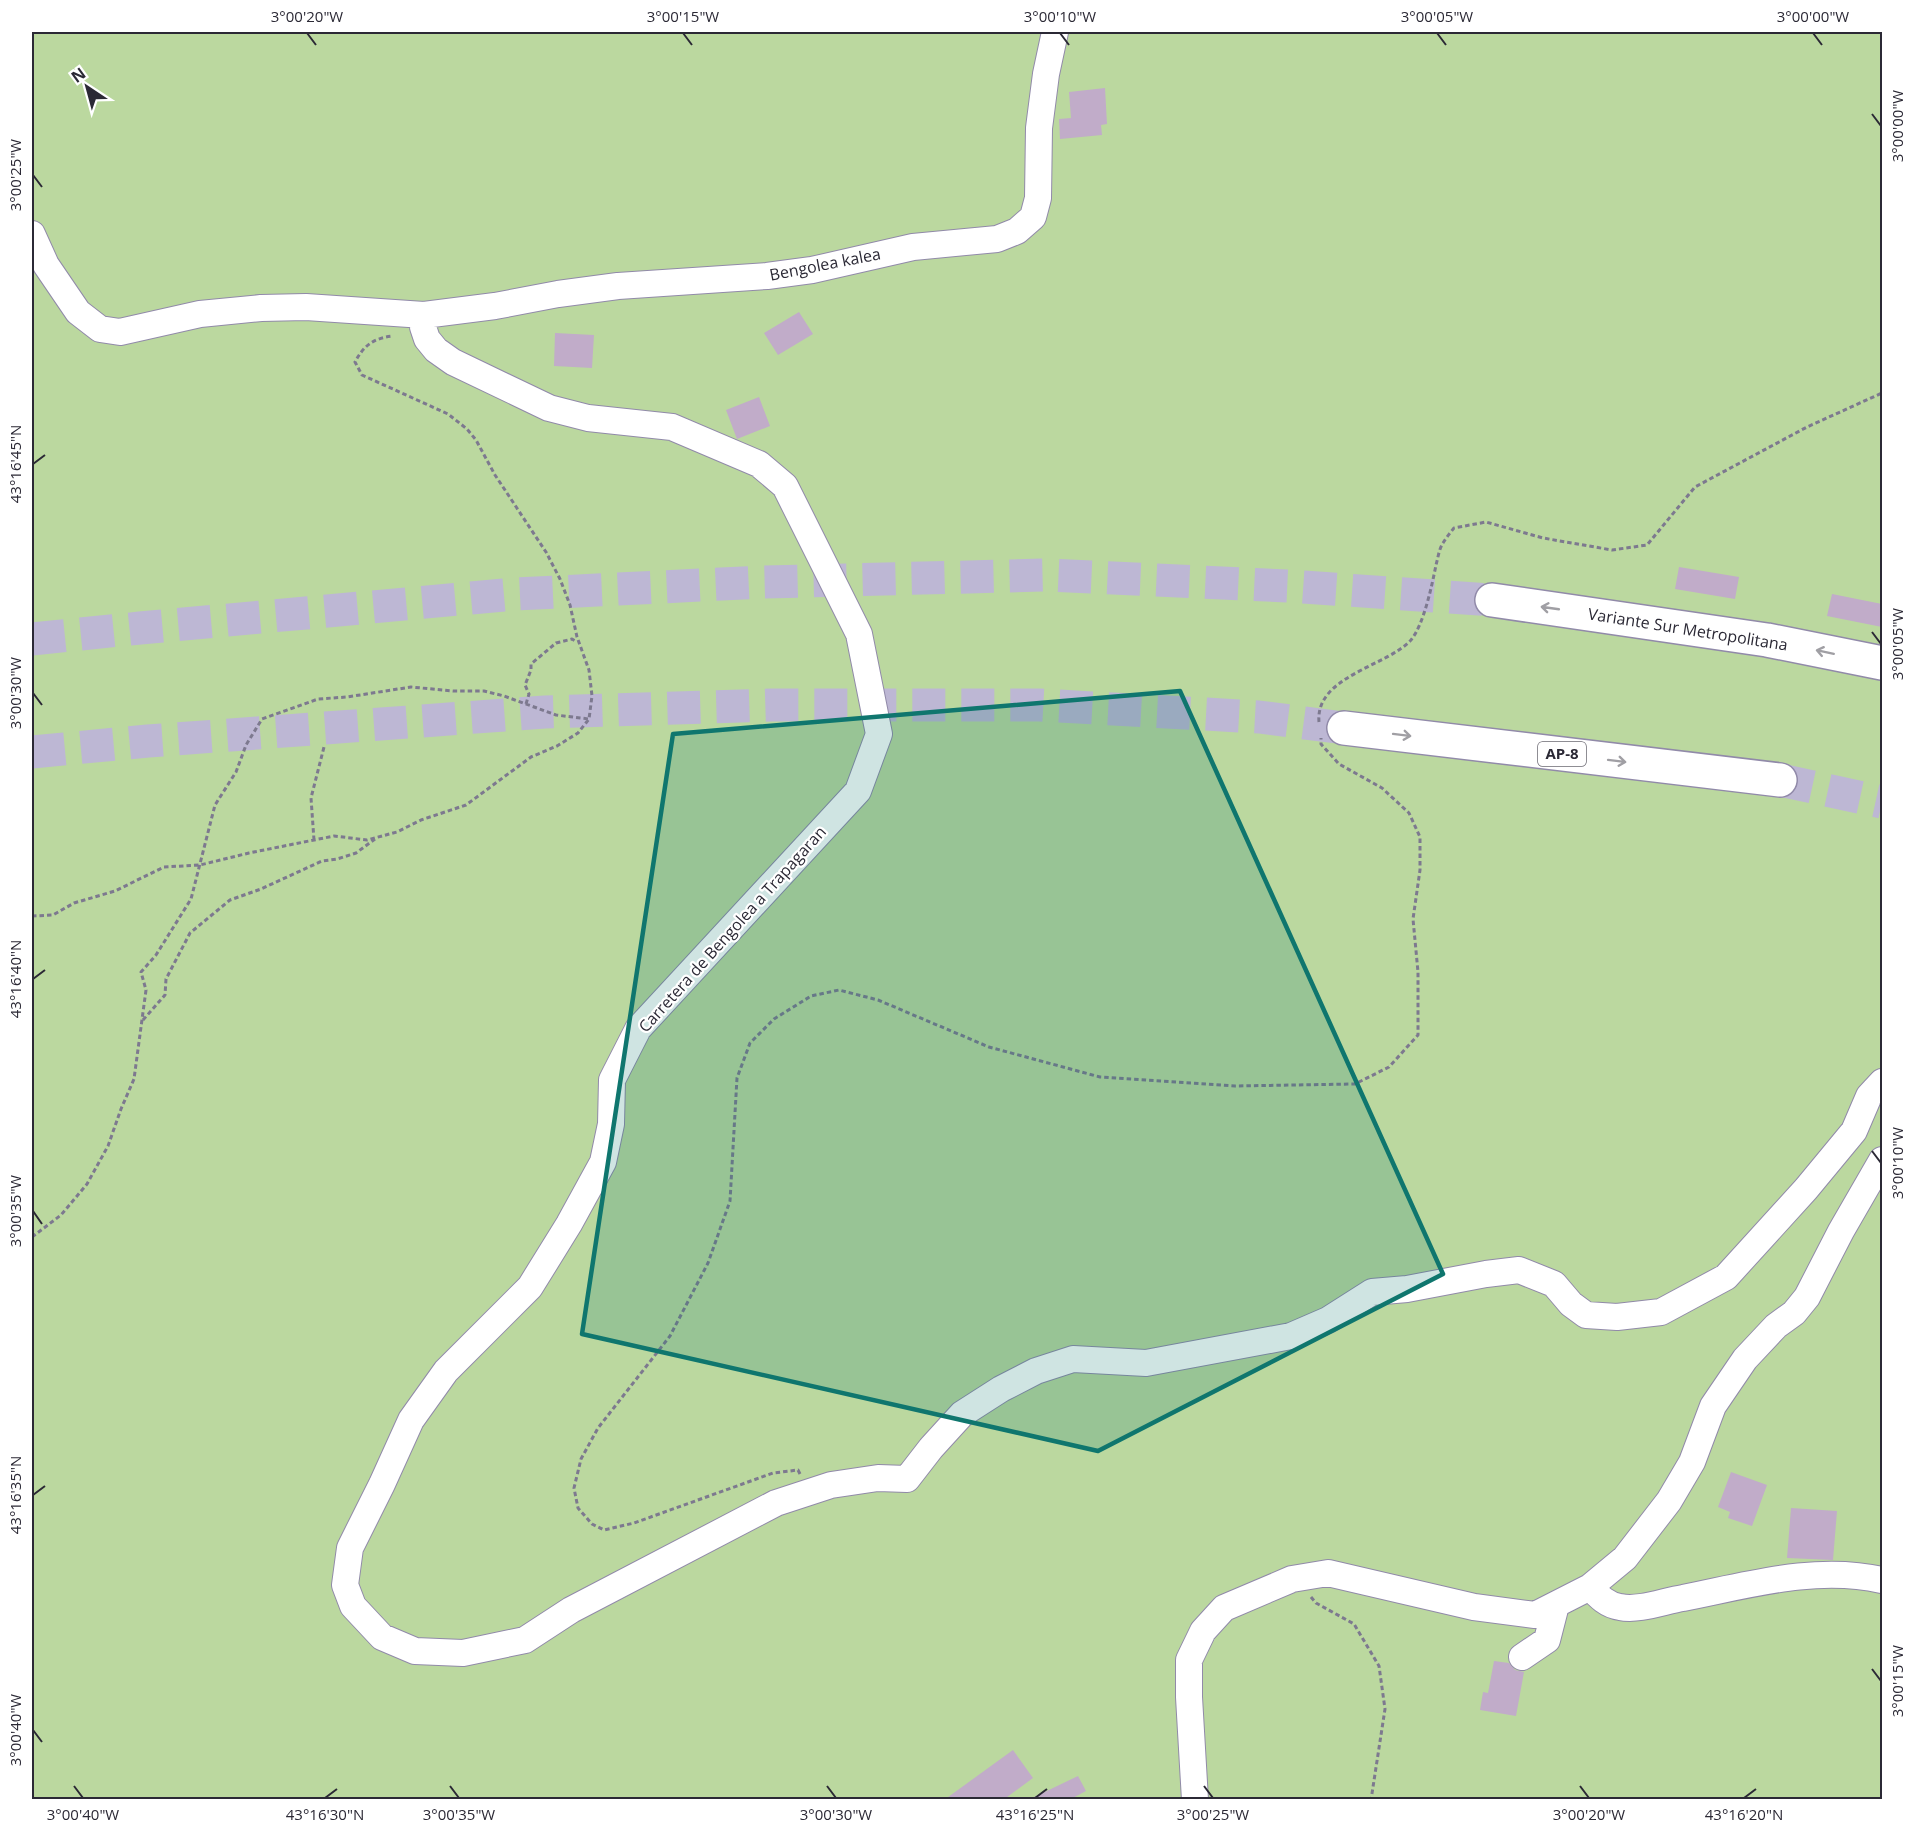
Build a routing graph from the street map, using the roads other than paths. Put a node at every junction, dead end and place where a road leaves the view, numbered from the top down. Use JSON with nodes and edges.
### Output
{"nodes":[{"id":1,"x":1055,"y":32,"type":"edge"},
{"id":2,"x":32,"y":234,"type":"edge"},
{"id":3,"x":424,"y":315,"type":"junction"},
{"id":4,"x":1492,"y":600,"type":"tunnel mouth"},
{"id":5,"x":1882,"y":663,"type":"edge"},
{"id":6,"x":1328,"y":728,"type":"tunnel mouth"},
{"id":7,"x":1780,"y":780,"type":"tunnel mouth"},
{"id":8,"x":1882,"y":1083,"type":"edge"},
{"id":9,"x":1882,"y":1160,"type":"edge"},
{"id":10,"x":1882,"y":1580,"type":"edge"},
{"id":11,"x":1590,"y":1587,"type":"junction"},
{"id":12,"x":1556,"y":1605,"type":"junction"},
{"id":13,"x":1522,"y":1657,"type":"dead end"},
{"id":14,"x":1194,"y":1800,"type":"edge"}],
"edges":[{"from":1,"to":3,"type":"street","name":"Bengolea kalea"},
{"from":2,"to":3,"type":"street"},
{"from":3,"to":8,"type":"street","name":"Carretera de Bengolea a Trapagaran"},
{"from":5,"to":4,"type":"highway","name":"Variante Sur Metropolitana","one_way":true},
{"from":6,"to":7,"type":"highway","number":"AP-8","one_way":true},
{"from":9,"to":11,"type":"street"},
{"from":10,"to":11,"type":"street"},
{"from":11,"to":12,"type":"street"},
{"from":12,"to":13,"type":"street"},
{"from":12,"to":14,"type":"street"}]}
